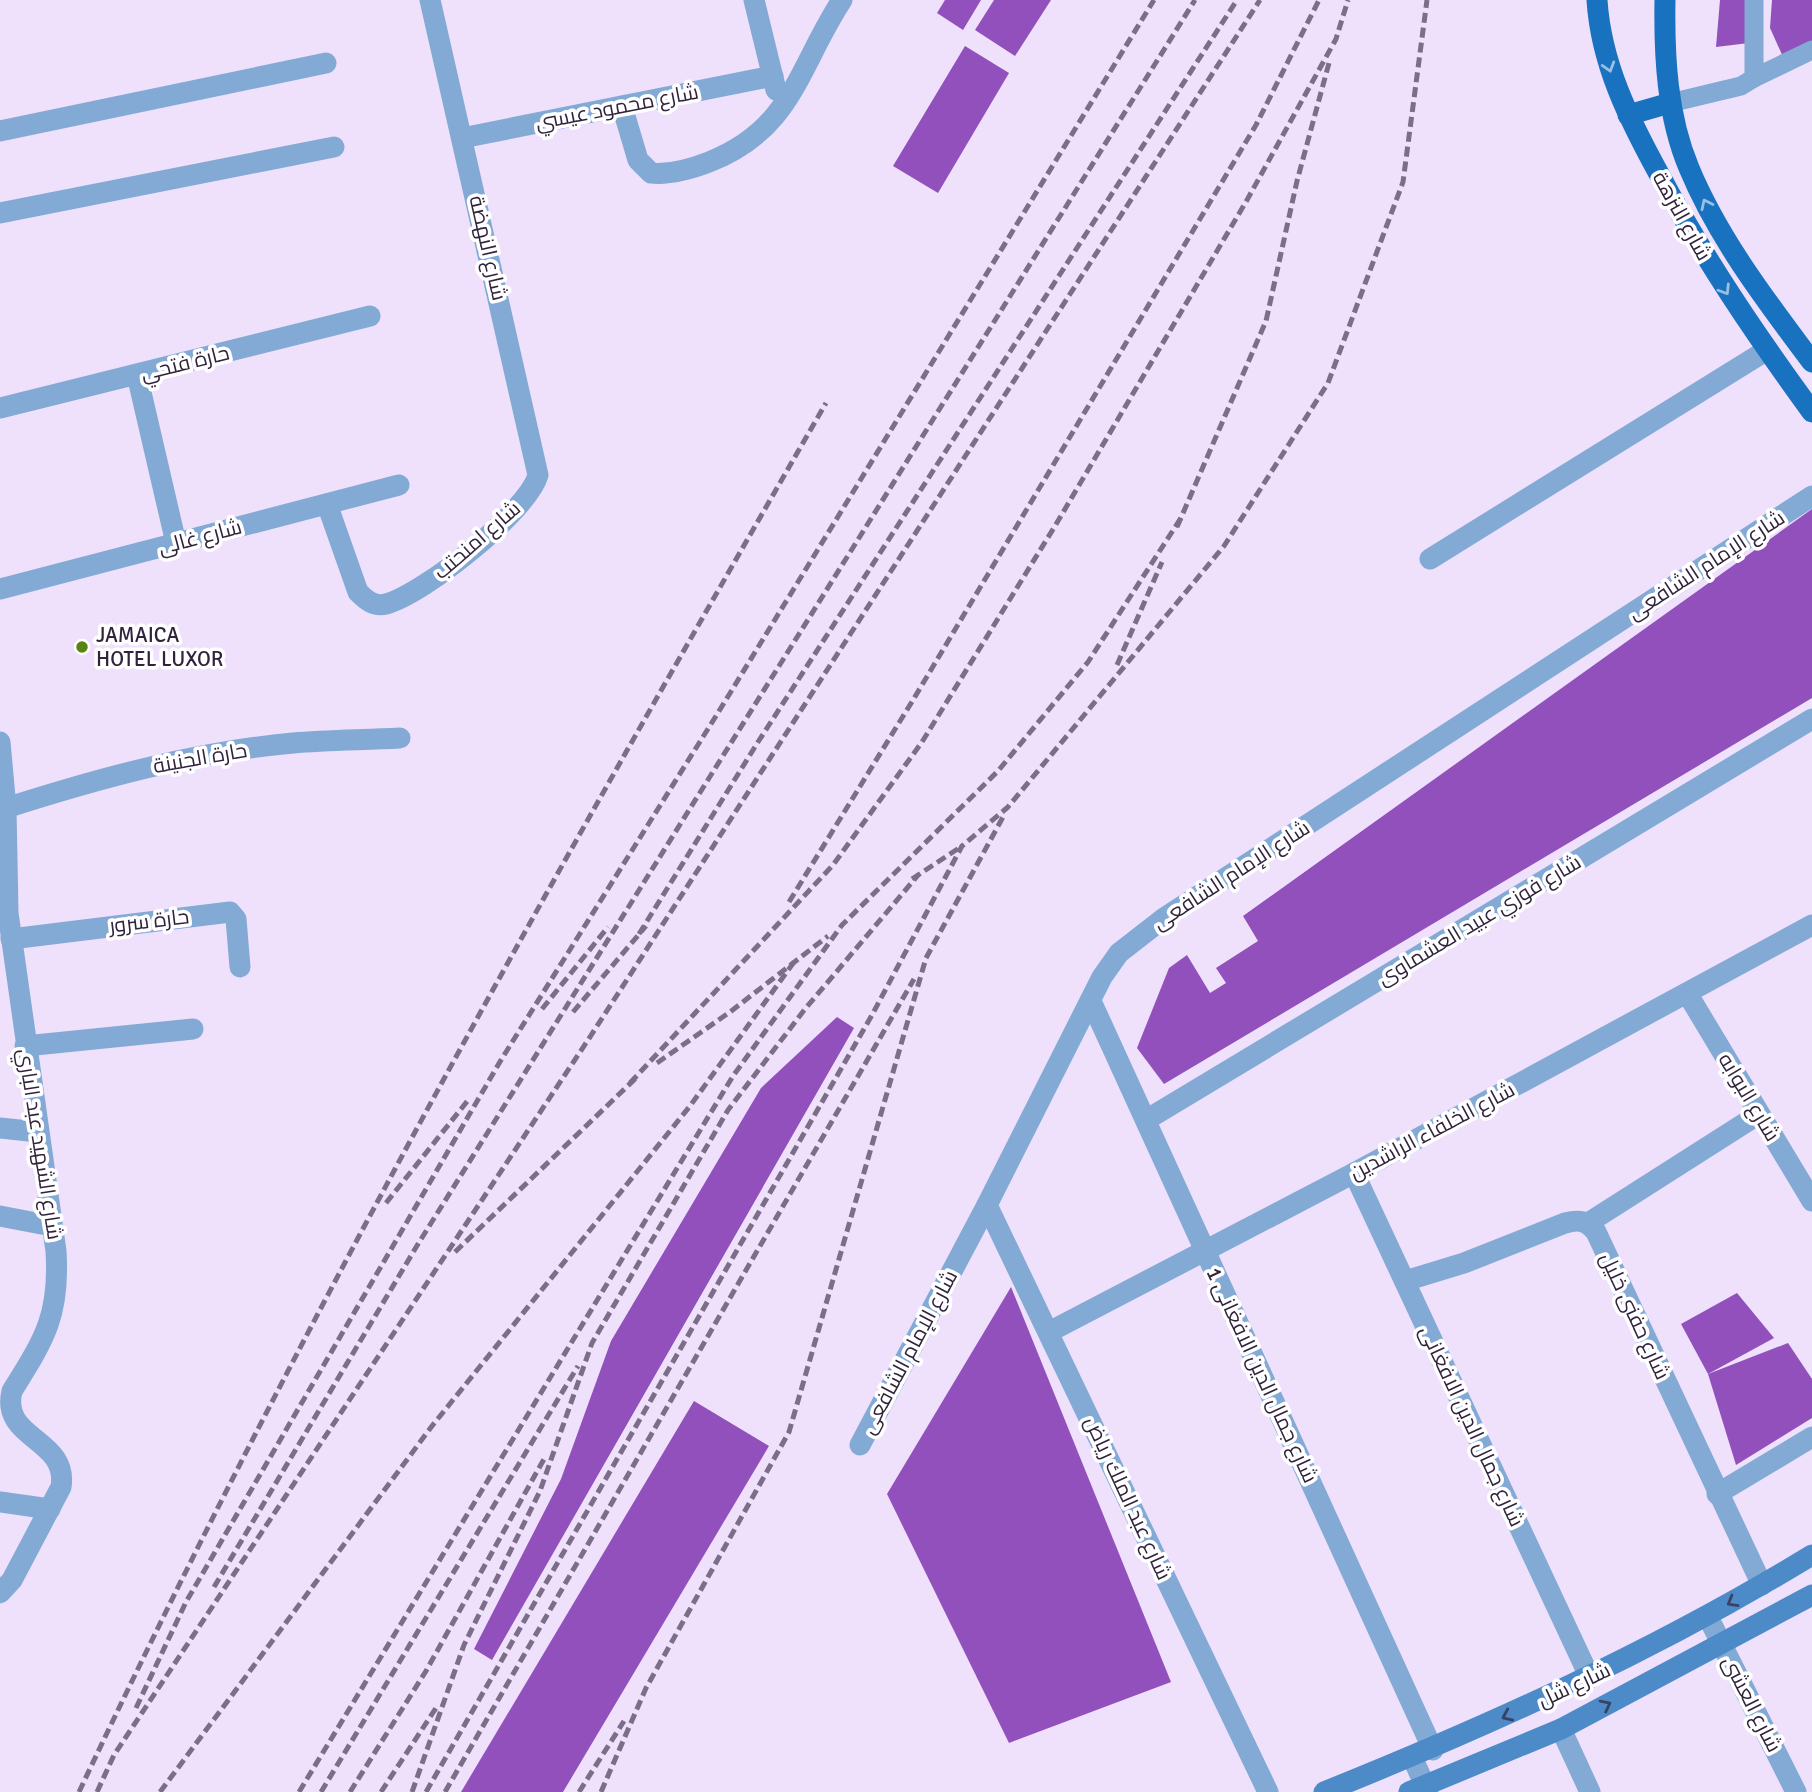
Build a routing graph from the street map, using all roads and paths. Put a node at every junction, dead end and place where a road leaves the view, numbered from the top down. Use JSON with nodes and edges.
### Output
{"nodes":[{"id":1,"x":430,"y":0,"type":"edge"},
{"id":2,"x":754,"y":0,"type":"edge"},
{"id":3,"x":842,"y":0,"type":"edge"},
{"id":4,"x":1597,"y":0,"type":"edge"},
{"id":5,"x":1665,"y":0,"type":"edge"},
{"id":6,"x":1754,"y":0,"type":"edge"},
{"id":7,"x":1812,"y":50,"type":"edge"},
{"id":8,"x":326,"y":62,"type":"dead end"},
{"id":9,"x":773,"y":76,"type":"junction"},
{"id":10,"x":1754,"y":78,"type":"junction"},
{"id":11,"x":1670,"y":103,"type":"junction"},
{"id":12,"x":622,"y":106,"type":"junction"},
{"id":13,"x":781,"y":110,"type":"junction"},
{"id":14,"x":1628,"y":115,"type":"junction"},
{"id":15,"x":0,"y":131,"type":"edge"},
{"id":16,"x":462,"y":138,"type":"junction"},
{"id":17,"x":334,"y":147,"type":"dead end"},
{"id":18,"x":0,"y":213,"type":"edge"},
{"id":19,"x":370,"y":316,"type":"dead end"},
{"id":20,"x":1767,"y":350,"type":"junction"},
{"id":21,"x":1812,"y":362,"type":"edge"},
{"id":22,"x":137,"y":375,"type":"junction"},
{"id":23,"x":0,"y":408,"type":"edge"},
{"id":24,"x":1812,"y":412,"type":"edge"},
{"id":25,"x":399,"y":485,"type":"dead end"},
{"id":26,"x":529,"y":494,"type":"joint"},
{"id":27,"x":1812,"y":496,"type":"edge"},
{"id":28,"x":327,"y":504,"type":"junction"},
{"id":29,"x":176,"y":543,"type":"junction"},
{"id":30,"x":1430,"y":559,"type":"dead end"},
{"id":31,"x":0,"y":589,"type":"edge"},
{"id":32,"x":1812,"y":719,"type":"edge"},
{"id":33,"x":400,"y":738,"type":"dead end"},
{"id":34,"x":1,"y":750,"type":"edge"},
{"id":35,"x":6,"y":808,"type":"junction"},
{"id":36,"x":4,"y":914,"type":"edge"},
{"id":37,"x":1812,"y":925,"type":"edge"},
{"id":38,"x":11,"y":939,"type":"junction"},
{"id":39,"x":240,"y":967,"type":"dead end"},
{"id":40,"x":1687,"y":993,"type":"junction"},
{"id":41,"x":1091,"y":1001,"type":"junction"},
{"id":42,"x":193,"y":1029,"type":"dead end"},
{"id":43,"x":25,"y":1046,"type":"junction"},
{"id":44,"x":1759,"y":1114,"type":"junction"},
{"id":45,"x":1146,"y":1120,"type":"junction"},
{"id":46,"x":0,"y":1128,"type":"edge"},
{"id":47,"x":38,"y":1132,"type":"junction"},
{"id":48,"x":1354,"y":1173,"type":"junction"},
{"id":49,"x":1812,"y":1201,"type":"edge"},
{"id":50,"x":987,"y":1205,"type":"junction"},
{"id":51,"x":0,"y":1216,"type":"edge"},
{"id":52,"x":1588,"y":1223,"type":"junction"},
{"id":53,"x":52,"y":1226,"type":"junction"},
{"id":54,"x":1206,"y":1252,"type":"junction"},
{"id":55,"x":1405,"y":1281,"type":"junction"},
{"id":56,"x":1049,"y":1332,"type":"junction"},
{"id":57,"x":7,"y":1425,"type":"edge"},
{"id":58,"x":1812,"y":1437,"type":"edge"},
{"id":59,"x":860,"y":1445,"type":"dead end"},
{"id":60,"x":1717,"y":1494,"type":"junction"},
{"id":61,"x":0,"y":1502,"type":"edge"},
{"id":62,"x":50,"y":1509,"type":"junction"},
{"id":63,"x":1812,"y":1555,"type":"edge"},
{"id":64,"x":1762,"y":1585,"type":"junction"},
{"id":65,"x":0,"y":1593,"type":"edge"},
{"id":66,"x":1812,"y":1595,"type":"edge"},
{"id":67,"x":1708,"y":1616,"type":"junction"},
{"id":68,"x":1722,"y":1646,"type":"junction"},
{"id":69,"x":1590,"y":1678,"type":"junction"},
{"id":70,"x":1561,"y":1729,"type":"junction"},
{"id":71,"x":1433,"y":1749,"type":"junction"},
{"id":72,"x":1412,"y":1757,"type":"junction"},
{"id":73,"x":1421,"y":1790,"type":"edge"},
{"id":74,"x":1268,"y":1792,"type":"edge"},
{"id":75,"x":1324,"y":1792,"type":"edge"},
{"id":76,"x":1590,"y":1792,"type":"edge"},
{"id":77,"x":1796,"y":1792,"type":"edge"}],
"edges":[{"from":1,"to":16,"type":"street","name":"شارع النهضة"},
{"from":2,"to":9,"type":"street"},
{"from":3,"to":13,"type":"street"},
{"from":4,"to":14,"type":"main road","name":"شارع النزهة","one_way":true},
{"from":5,"to":11,"type":"main road","name":"شارع النزهة"},
{"from":6,"to":10,"type":"lane"},
{"from":7,"to":10,"type":"lane"},
{"from":8,"to":15,"type":"street"},
{"from":9,"to":12,"type":"street","name":"شارع محمود عيسي"},
{"from":9,"to":13,"type":"street"},
{"from":10,"to":11,"type":"lane"},
{"from":11,"to":14,"type":"main road"},
{"from":21,"to":11,"type":"main road","name":"شارع النزهة","one_way":true},
{"from":12,"to":13,"type":"street"},
{"from":12,"to":16,"type":"street","name":"شارع محمود عيسي"},
{"from":14,"to":20,"type":"main road","name":"شارع النزهة","one_way":true},
{"from":16,"to":26,"type":"street","name":"شارع النهضة"},
{"from":17,"to":18,"type":"street"},
{"from":19,"to":22,"type":"street","name":"حارة فتحي"},
{"from":20,"to":24,"type":"main road","name":"شارع النزهة"},
{"from":20,"to":30,"type":"street"},
{"from":22,"to":23,"type":"street","name":"حارة فتحي"},
{"from":22,"to":29,"type":"street"},
{"from":25,"to":28,"type":"street","name":"شارع غالى"},
{"from":26,"to":28,"type":"street","name":"شارع امنحتب"},
{"from":27,"to":41,"type":"street","name":"شارع الإمام الشافعى"},
{"from":28,"to":29,"type":"street","name":"شارع غالى"},
{"from":29,"to":31,"type":"street","name":"شارع غالى"},
{"from":32,"to":45,"type":"street","name":"شارع فوزي عبيد العشماوى"},
{"from":33,"to":35,"type":"street","name":"حارة الجنينة"},
{"from":34,"to":35,"type":"street","name":"شارع الشهيد عبد الباري"},
{"from":35,"to":36,"type":"street","name":"شارع الشهيد عبد الباري"},
{"from":36,"to":38,"type":"street","name":"شارع الشهيد عبد الباري"},
{"from":37,"to":40,"type":"street","name":"شارع الخلفاء الراشدين"},
{"from":38,"to":39,"type":"street","name":"حارة سرور"},
{"from":38,"to":43,"type":"street","name":"شارع الشهيد عبد الباري"},
{"from":40,"to":44,"type":"street","name":"شارع البوابه"},
{"from":40,"to":48,"type":"street","name":"شارع الخلفاء الراشدين"},
{"from":41,"to":45,"type":"street","name":"شارع جمال الدين الافغانى 1"},
{"from":41,"to":50,"type":"street","name":"شارع الإمام الشافعى"},
{"from":42,"to":43,"type":"street"},
{"from":43,"to":47,"type":"street","name":"شارع الشهيد عبد الباري"},
{"from":44,"to":49,"type":"street","name":"شارع البوابه"},
{"from":44,"to":52,"type":"street"},
{"from":45,"to":54,"type":"street","name":"شارع جمال الدين الافغانى 1"},
{"from":46,"to":47,"type":"street"},
{"from":47,"to":53,"type":"street","name":"شارع الشهيد عبد الباري"},
{"from":48,"to":54,"type":"street","name":"شارع الخلفاء الراشدين"},
{"from":48,"to":55,"type":"street","name":"شارع جمال الدين الافغانى"},
{"from":50,"to":56,"type":"street","name":"شارع عبد الملك رياض"},
{"from":50,"to":59,"type":"street","name":"شارع الإمام الشافعى"},
{"from":51,"to":53,"type":"street"},
{"from":52,"to":55,"type":"street"},
{"from":52,"to":60,"type":"street","name":"شارع حفنى خليل"},
{"from":53,"to":57,"type":"street","name":"شارع الشهيد عبد الباري"},
{"from":54,"to":56,"type":"street","name":"شارع الخلفاء الراشدين"},
{"from":54,"to":71,"type":"street","name":"شارع جمال الدين الافغانى 1"},
{"from":55,"to":69,"type":"street","name":"شارع جمال الدين الافغانى"},
{"from":56,"to":74,"type":"street","name":"شارع عبد الملك رياض"},
{"from":57,"to":62,"type":"street","name":"شارع الشهيد عبد الباري"},
{"from":58,"to":60,"type":"street"},
{"from":60,"to":64,"type":"street","name":"شارع حفنى خليل"},
{"from":61,"to":62,"type":"street"},
{"from":62,"to":65,"type":"street","name":"شارع الشهيد عبد الباري"},
{"from":63,"to":64,"type":"street","name":"شارع شل"},
{"from":64,"to":67,"type":"street","name":"شارع شل","one_way":true},
{"from":66,"to":68,"type":"street","name":"شارع شل"},
{"from":67,"to":68,"type":"street","name":"شارع العشى"},
{"from":67,"to":69,"type":"street","name":"شارع شل"},
{"from":70,"to":68,"type":"street","name":"شارع شل","one_way":true},
{"from":68,"to":77,"type":"street","name":"شارع العشى"},
{"from":69,"to":71,"type":"street","name":"شارع شل","one_way":true},
{"from":70,"to":73,"type":"street","name":"شارع شل"},
{"from":70,"to":76,"type":"street"},
{"from":71,"to":72,"type":"street","name":"شارع شل"},
{"from":72,"to":73,"type":"street"},
{"from":72,"to":75,"type":"street","name":"شارع شل"}]}
